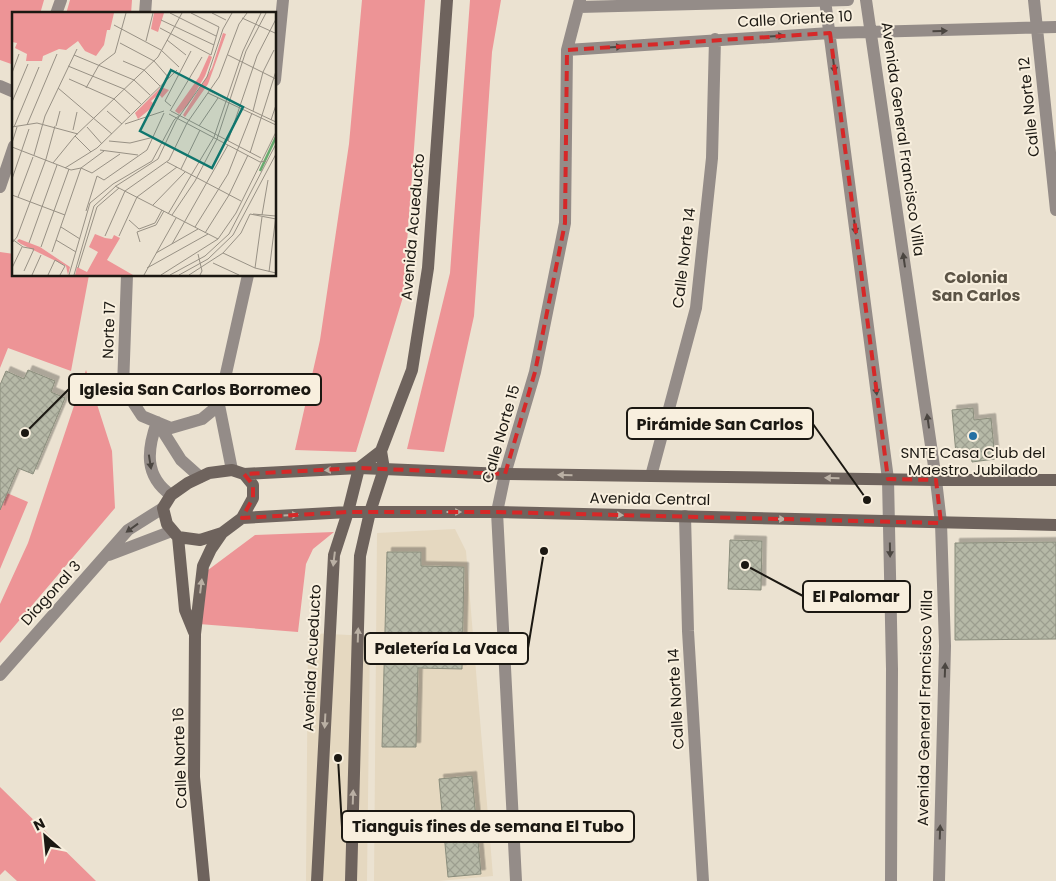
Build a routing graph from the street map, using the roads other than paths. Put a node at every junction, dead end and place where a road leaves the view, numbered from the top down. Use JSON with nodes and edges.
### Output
{"nodes":[{"id":1,"x":61,"y":0,"type":"edge"},
{"id":2,"x":283,"y":0,"type":"edge"},
{"id":3,"x":447,"y":0,"type":"edge"},
{"id":4,"x":848,"y":0,"type":"edge"},
{"id":5,"x":866,"y":0,"type":"edge"},
{"id":6,"x":1034,"y":0,"type":"edge"},
{"id":7,"x":825,"y":1,"type":"edge"},
{"id":8,"x":580,"y":3,"type":"edge"},
{"id":9,"x":57,"y":12,"type":"edge"},
{"id":10,"x":1056,"y":27,"type":"edge"},
{"id":11,"x":1037,"y":28,"type":"junction"},
{"id":12,"x":870,"y":32,"type":"junction"},
{"id":13,"x":830,"y":33,"type":"junction"},
{"id":14,"x":715,"y":39,"type":"junction"},
{"id":15,"x":567,"y":50,"type":"junction"},
{"id":16,"x":276,"y":70,"type":"edge"},
{"id":17,"x":0,"y":86,"type":"edge"},
{"id":18,"x":12,"y":91,"type":"edge"},
{"id":19,"x":12,"y":152,"type":"edge"},
{"id":20,"x":0,"y":187,"type":"edge"},
{"id":21,"x":1056,"y":210,"type":"edge"},
{"id":22,"x":127,"y":276,"type":"edge"},
{"id":23,"x":248,"y":276,"type":"edge"},
{"id":24,"x":219,"y":405,"type":"junction"},
{"id":25,"x":202,"y":418,"type":"junction"},
{"id":26,"x":157,"y":422,"type":"junction"},
{"id":27,"x":223,"y":423,"type":"junction"},
{"id":28,"x":381,"y":451,"type":"junction"},
{"id":29,"x":359,"y":468,"type":"junction"},
{"id":30,"x":384,"y":469,"type":"junction"},
{"id":31,"x":238,"y":472,"type":"junction"},
{"id":32,"x":505,"y":474,"type":"junction"},
{"id":33,"x":651,"y":476,"type":"junction"},
{"id":34,"x":200,"y":477,"type":"junction"},
{"id":35,"x":888,"y":478,"type":"junction"},
{"id":36,"x":936,"y":480,"type":"junction"},
{"id":37,"x":1056,"y":480,"type":"edge"},
{"id":38,"x":171,"y":495,"type":"junction"},
{"id":39,"x":163,"y":508,"type":"junction"},
{"id":40,"x":348,"y":512,"type":"junction"},
{"id":41,"x":370,"y":512,"type":"junction"},
{"id":42,"x":497,"y":512,"type":"junction"},
{"id":43,"x":685,"y":516,"type":"junction"},
{"id":44,"x":242,"y":518,"type":"junction"},
{"id":45,"x":890,"y":522,"type":"junction"},
{"id":46,"x":941,"y":523,"type":"junction"},
{"id":47,"x":1056,"y":525,"type":"edge"},
{"id":48,"x":222,"y":533,"type":"junction"},
{"id":49,"x":175,"y":534,"type":"junction"},
{"id":50,"x":106,"y":556,"type":"junction"},
{"id":51,"x":195,"y":634,"type":"junction"},
{"id":52,"x":0,"y":675,"type":"edge"},
{"id":53,"x":201,"y":878,"type":"edge"},
{"id":54,"x":317,"y":881,"type":"edge"},
{"id":55,"x":351,"y":881,"type":"edge"},
{"id":56,"x":516,"y":881,"type":"edge"},
{"id":57,"x":703,"y":881,"type":"edge"},
{"id":58,"x":891,"y":881,"type":"edge"},
{"id":59,"x":939,"y":881,"type":"edge"}],
"edges":[{"from":1,"to":9,"type":"street"},
{"from":2,"to":16,"type":"street"},
{"from":3,"to":28,"type":"street","name":"Avenida Acueducto"},
{"from":4,"to":7,"type":"street","name":"Calle Oriente 10"},
{"from":5,"to":12,"type":"street","name":"Avenida General Francisco Villa"},
{"from":6,"to":11,"type":"street","name":"Calle Norte 12"},
{"from":7,"to":8,"type":"street","name":"Calle Oriente 10"},
{"from":7,"to":13,"type":"street","name":"Avenida General Francisco Villa"},
{"from":8,"to":15,"type":"street","name":"Calle Norte 15"},
{"from":10,"to":11,"type":"street","name":"Calle Oriente 10"},
{"from":12,"to":11,"type":"street","name":"Calle Oriente 10","one_way":true},
{"from":11,"to":21,"type":"street","name":"Calle Norte 12"},
{"from":12,"to":13,"type":"street","name":"Calle Oriente 10"},
{"from":36,"to":12,"type":"street","name":"Avenida General Francisco Villa","one_way":true},
{"from":14,"to":13,"type":"street","name":"Calle Oriente 10","one_way":true},
{"from":13,"to":35,"type":"street","name":"Avenida General Francisco Villa","one_way":true},
{"from":15,"to":14,"type":"street","name":"Calle Oriente 10","one_way":true},
{"from":14,"to":33,"type":"street","name":"Calle Norte 14"},
{"from":15,"to":32,"type":"street","name":"Calle Norte 15"},
{"from":17,"to":18,"type":"street"},
{"from":19,"to":20,"type":"street"},
{"from":22,"to":26,"type":"street","name":"Norte 17"},
{"from":23,"to":24,"type":"street"},
{"from":24,"to":25,"type":"street"},
{"from":24,"to":27,"type":"street"},
{"from":25,"to":26,"type":"street"},
{"from":25,"to":27,"type":"street"},
{"from":26,"to":34,"type":"street"},
{"from":26,"to":38,"type":"street","one_way":true},
{"from":27,"to":31,"type":"street"},
{"from":28,"to":29,"type":"street"},
{"from":28,"to":30,"type":"street"},
{"from":29,"to":30,"type":"street","name":"Avenida Central"},
{"from":29,"to":31,"type":"street","name":"Avenida Central","one_way":true},
{"from":29,"to":40,"type":"street","name":"Avenida Acueducto"},
{"from":30,"to":32,"type":"street","name":"Avenida Central"},
{"from":30,"to":41,"type":"street"},
{"from":31,"to":34,"type":"street"},
{"from":31,"to":44,"type":"street"},
{"from":33,"to":32,"type":"street","name":"Avenida Central","one_way":true},
{"from":32,"to":42,"type":"street","name":"Calle Norte 15"},
{"from":35,"to":33,"type":"street","name":"Avenida Central","one_way":true},
{"from":34,"to":38,"type":"street"},
{"from":35,"to":36,"type":"street","name":"Avenida Central"},
{"from":35,"to":45,"type":"street","name":"Avenida General Francisco Villa"},
{"from":36,"to":37,"type":"street","name":"Avenida Central"},
{"from":36,"to":46,"type":"street","name":"Avenida General Francisco Villa"},
{"from":38,"to":39,"type":"street"},
{"from":39,"to":49,"type":"street"},
{"from":39,"to":50,"type":"street","name":"Diagonal 3","one_way":true},
{"from":40,"to":41,"type":"street","name":"Avenida Central"},
{"from":44,"to":40,"type":"street","name":"Avenida Central","one_way":true},
{"from":40,"to":54,"type":"street","name":"Avenida Acueducto","one_way":true},
{"from":41,"to":42,"type":"street","name":"Avenida Central","one_way":true},
{"from":55,"to":41,"type":"street","one_way":true},
{"from":42,"to":43,"type":"street","name":"Avenida Central","one_way":true},
{"from":42,"to":56,"type":"street","name":"Calle Norte 15"},
{"from":43,"to":45,"type":"street","name":"Avenida Central","one_way":true},
{"from":43,"to":57,"type":"street","name":"Calle Norte 14"},
{"from":44,"to":48,"type":"street"},
{"from":45,"to":46,"type":"street","name":"Avenida Central"},
{"from":45,"to":58,"type":"street","name":"Avenida General Francisco Villa","one_way":true},
{"from":46,"to":47,"type":"street","name":"Avenida Central"},
{"from":59,"to":46,"type":"street","name":"Avenida General Francisco Villa","one_way":true},
{"from":48,"to":49,"type":"street"},
{"from":51,"to":48,"type":"street","name":"Calle Norte 16","one_way":true},
{"from":49,"to":50,"type":"street","name":"Diagonal 3"},
{"from":49,"to":51,"type":"street","name":"Calle Norte 16"},
{"from":50,"to":52,"type":"street","name":"Diagonal 3"},
{"from":51,"to":53,"type":"street","name":"Calle Norte 16"}]}
